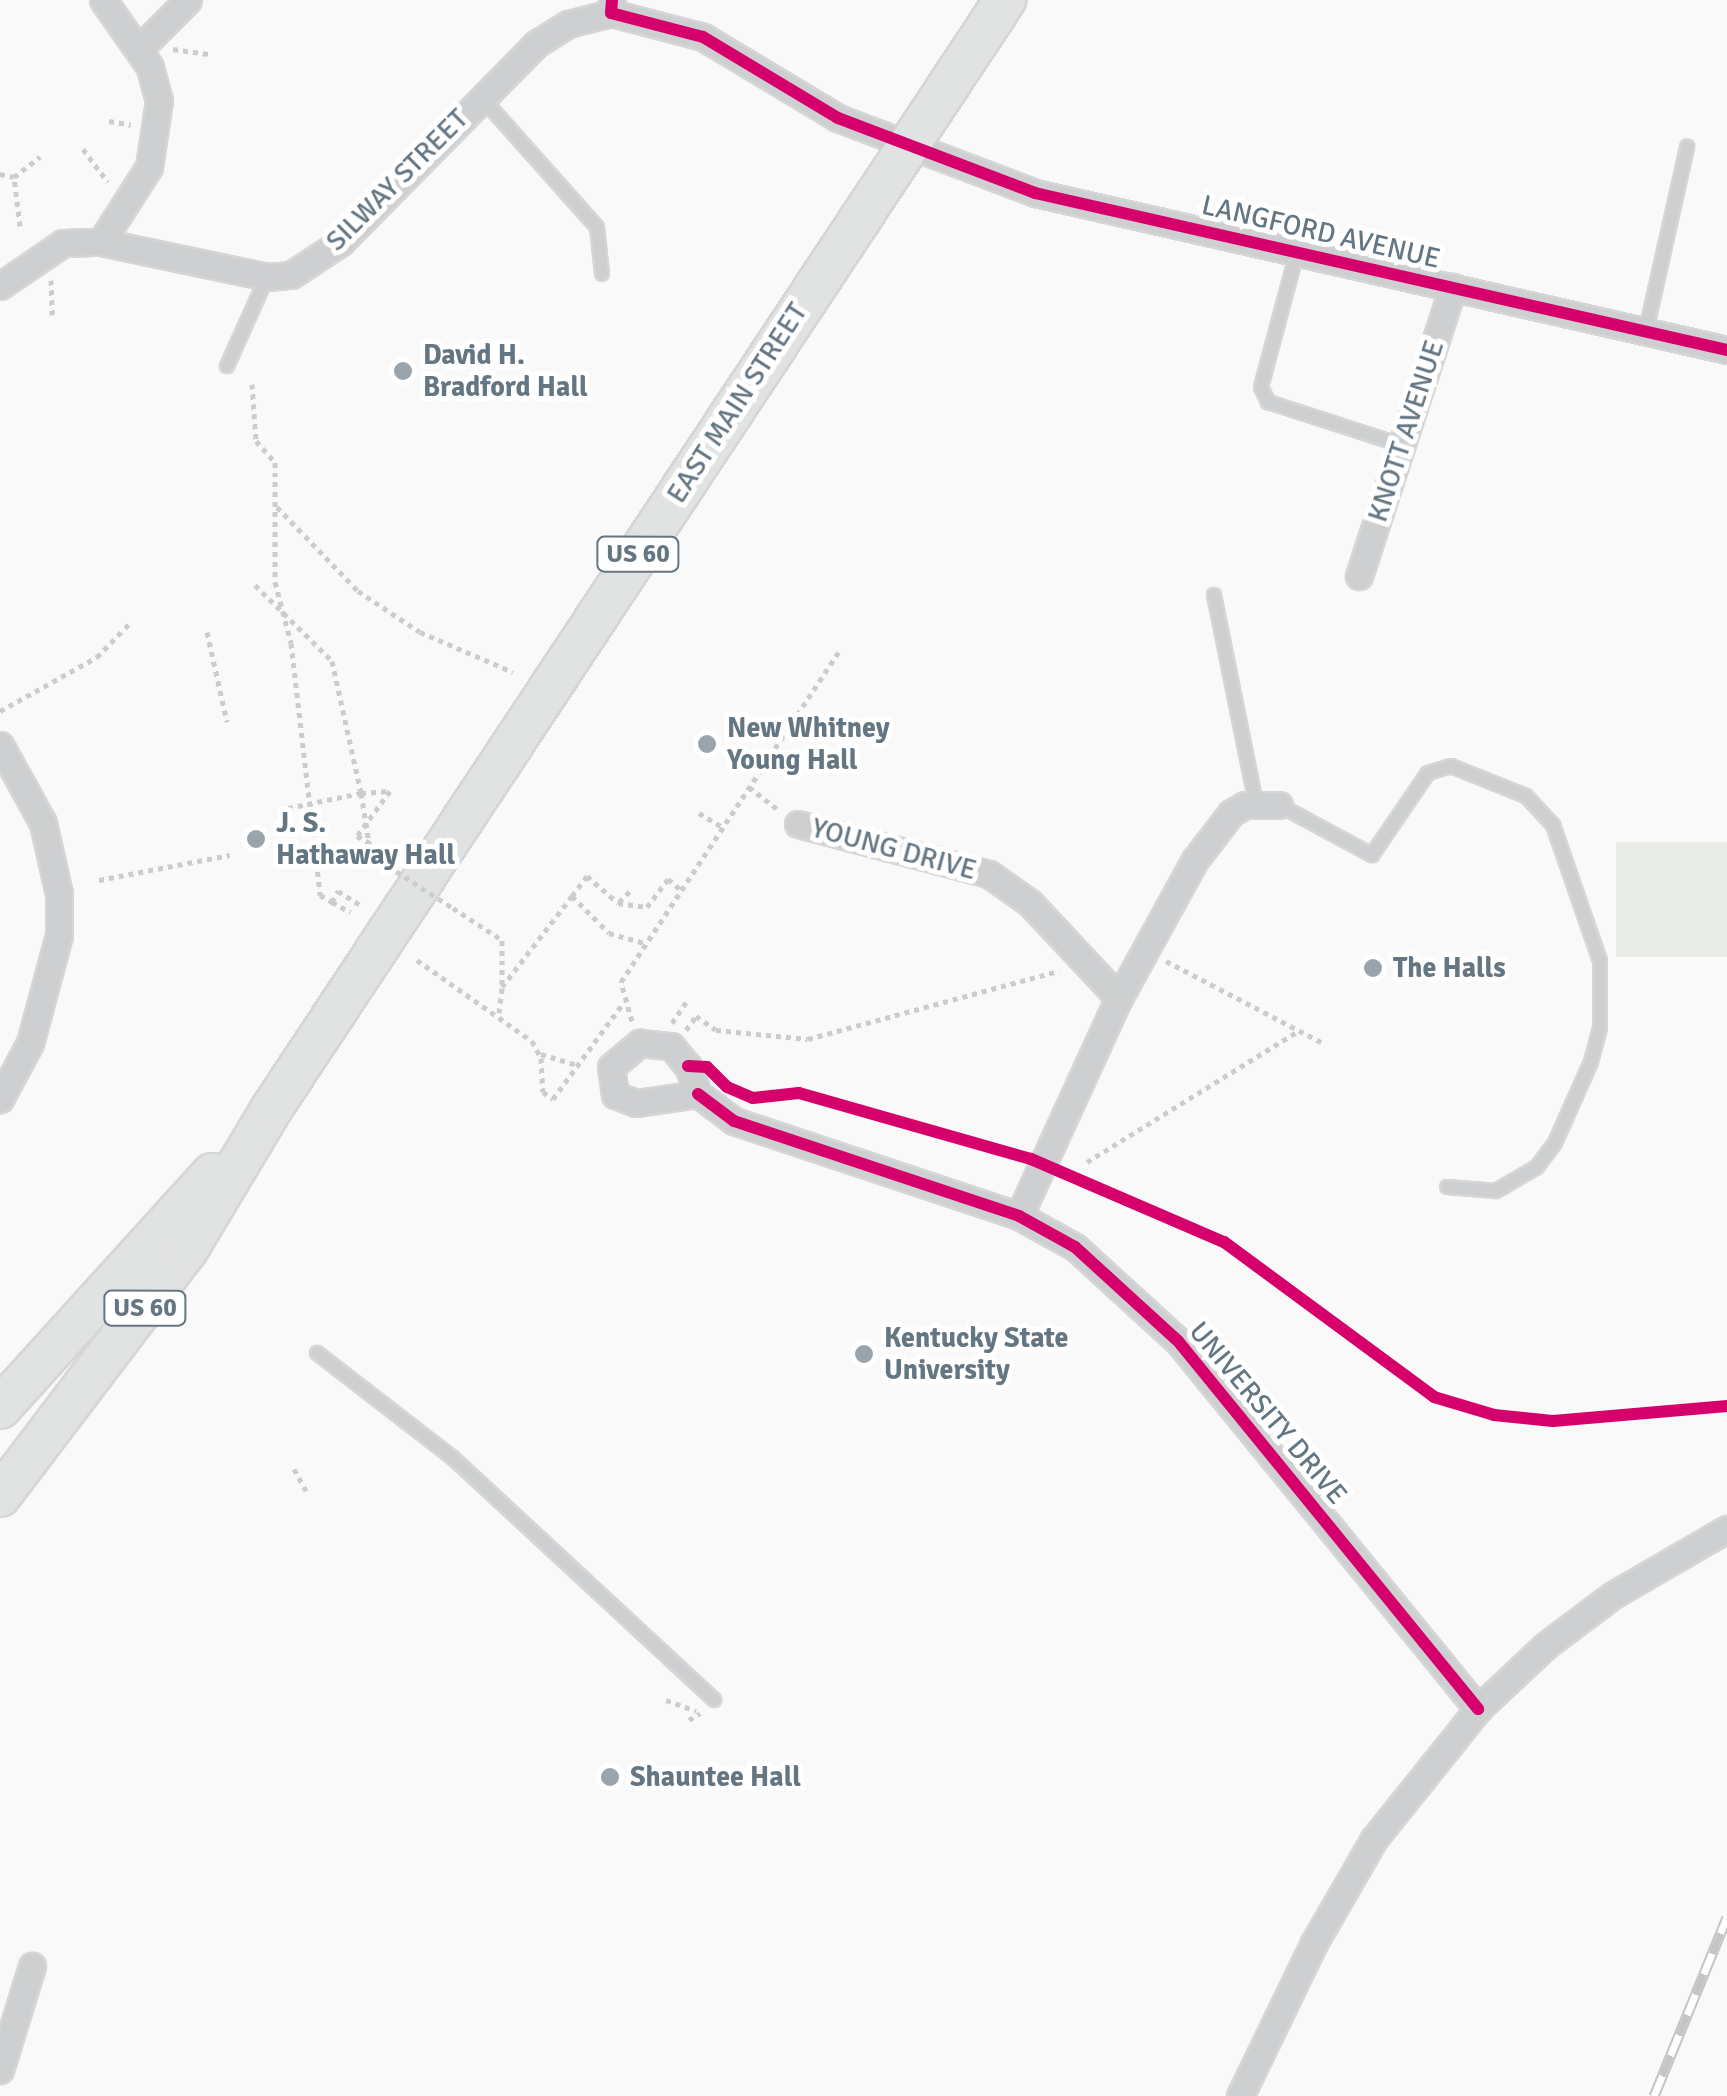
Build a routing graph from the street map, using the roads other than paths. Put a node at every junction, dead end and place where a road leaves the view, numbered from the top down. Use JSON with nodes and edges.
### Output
{"nodes":[{"id":1,"x":103,"y":0,"type":"edge"},
{"id":2,"x":188,"y":0,"type":"edge"},
{"id":3,"x":1005,"y":0,"type":"edge"},
{"id":4,"x":612,"y":6,"type":"edge"},
{"id":5,"x":150,"y":48,"type":"junction"},
{"id":6,"x":481,"y":96,"type":"junction"},
{"id":7,"x":910,"y":142,"type":"junction"},
{"id":8,"x":1687,"y":147,"type":"dead end"},
{"id":9,"x":101,"y":242,"type":"junction"},
{"id":10,"x":1297,"y":252,"type":"junction"},
{"id":11,"x":602,"y":274,"type":"dead end"},
{"id":12,"x":267,"y":277,"type":"junction"},
{"id":13,"x":0,"y":286,"type":"edge"},
{"id":14,"x":1452,"y":287,"type":"junction"},
{"id":15,"x":1646,"y":332,"type":"junction"},
{"id":16,"x":1727,"y":350,"type":"edge"},
{"id":17,"x":227,"y":366,"type":"dead end"},
{"id":18,"x":1401,"y":445,"type":"junction"},
{"id":19,"x":1360,"y":576,"type":"dead end"},
{"id":20,"x":1214,"y":596,"type":"dead end"},
{"id":21,"x":0,"y":746,"type":"edge"},
{"id":22,"x":1268,"y":804,"type":"junction"},
{"id":23,"x":798,"y":824,"type":"road end"},
{"id":24,"x":1119,"y":998,"type":"junction"},
{"id":25,"x":698,"y":1094,"type":"junction"},
{"id":26,"x":0,"y":1100,"type":"edge"},
{"id":27,"x":272,"y":1108,"type":"junction"},
{"id":28,"x":1447,"y":1188,"type":"dead end"},
{"id":29,"x":1019,"y":1216,"type":"junction"},
{"id":30,"x":317,"y":1353,"type":"dead end"},
{"id":31,"x":0,"y":1408,"type":"edge"},
{"id":32,"x":0,"y":1496,"type":"edge"},
{"id":33,"x":1727,"y":1529,"type":"edge"},
{"id":34,"x":714,"y":1700,"type":"dead end"},
{"id":35,"x":1478,"y":1709,"type":"junction"},
{"id":36,"x":32,"y":1966,"type":"dead end"},
{"id":37,"x":0,"y":2070,"type":"edge"},
{"id":38,"x":1240,"y":2096,"type":"edge"}],
"edges":[{"from":1,"to":5,"type":"street"},
{"from":2,"to":5,"type":"street"},
{"from":3,"to":7,"type":"main road","name":"EAST MAIN STREET","number":"US 60"},
{"from":4,"to":6,"type":"street","name":"SILWAY STREET"},
{"from":4,"to":7,"type":"street","name":"LANGFORD AVENUE"},
{"from":5,"to":9,"type":"street"},
{"from":6,"to":11,"type":"lane"},
{"from":6,"to":12,"type":"street","name":"SILWAY STREET"},
{"from":7,"to":10,"type":"street","name":"LANGFORD AVENUE"},
{"from":7,"to":27,"type":"main road","name":"EAST MAIN STREET","number":"US 60"},
{"from":8,"to":15,"type":"lane"},
{"from":9,"to":12,"type":"street"},
{"from":9,"to":13,"type":"street"},
{"from":10,"to":14,"type":"street","name":"LANGFORD AVENUE"},
{"from":10,"to":18,"type":"lane"},
{"from":12,"to":17,"type":"lane"},
{"from":14,"to":15,"type":"street","name":"LANGFORD AVENUE"},
{"from":14,"to":18,"type":"street","name":"KNOTT AVENUE"},
{"from":15,"to":16,"type":"street","name":"LANGFORD AVENUE"},
{"from":18,"to":19,"type":"street","name":"KNOTT AVENUE"},
{"from":20,"to":22,"type":"lane"},
{"from":21,"to":26,"type":"street"},
{"from":22,"to":24,"type":"street"},
{"from":22,"to":28,"type":"lane"},
{"from":23,"to":24,"type":"street","name":"YOUNG DRIVE"},
{"from":24,"to":29,"type":"street"},
{"from":25,"to":25,"type":"street"},
{"from":25,"to":29,"type":"street","name":"UNIVERSITY DRIVE"},
{"from":27,"to":31,"type":"main road","name":"EAST MAIN STREET","number":"US 60"},
{"from":27,"to":32,"type":"main road","name":"EAST MAIN STREET","number":"US 60"},
{"from":29,"to":35,"type":"street","name":"UNIVERSITY DRIVE"},
{"from":30,"to":34,"type":"lane"},
{"from":33,"to":35,"type":"street"},
{"from":35,"to":38,"type":"street"},
{"from":36,"to":37,"type":"street"}]}
